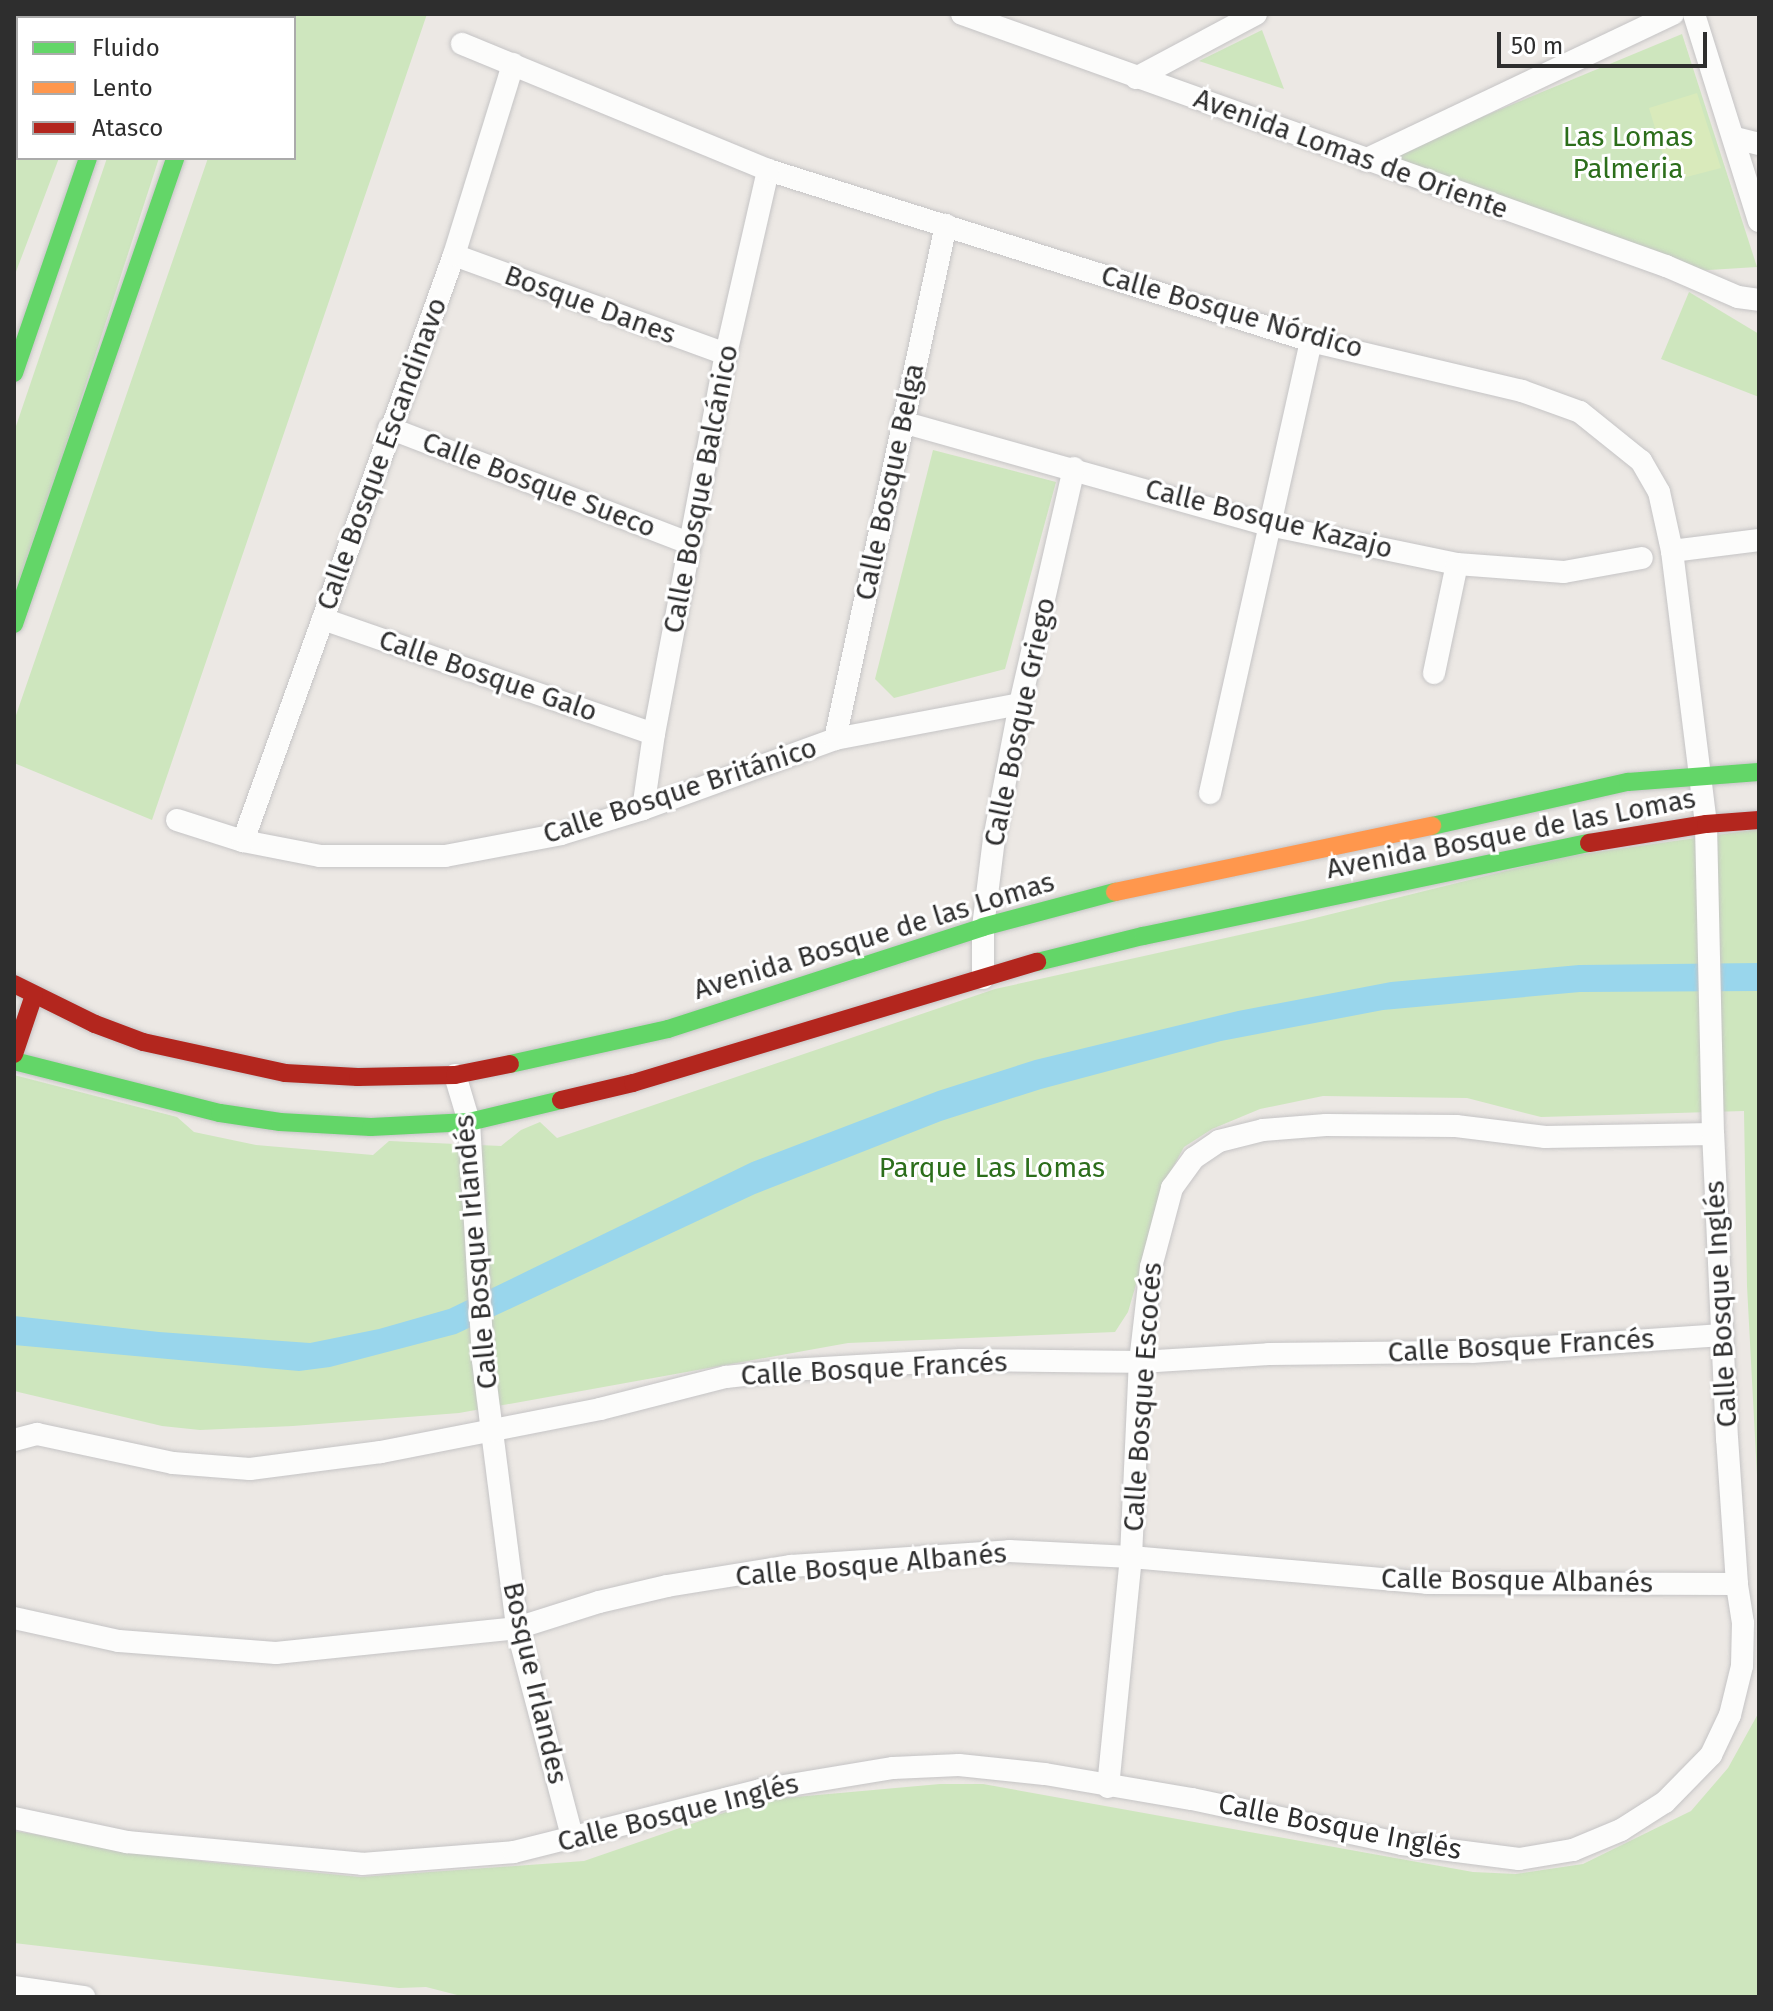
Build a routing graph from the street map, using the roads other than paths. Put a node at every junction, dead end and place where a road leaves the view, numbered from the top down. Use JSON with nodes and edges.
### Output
{"nodes":[{"id":1,"x":962,"y":14,"type":"edge"},
{"id":2,"x":1256,"y":14,"type":"edge"},
{"id":3,"x":1673,"y":14,"type":"edge"},
{"id":4,"x":1694,"y":14,"type":"edge"},
{"id":5,"x":462,"y":44,"type":"dead end"},
{"id":6,"x":513,"y":64,"type":"junction"},
{"id":7,"x":1136,"y":78,"type":"junction"},
{"id":8,"x":1735,"y":138,"type":"junction"},
{"id":9,"x":1759,"y":144,"type":"edge"},
{"id":10,"x":87,"y":160,"type":"edge"},
{"id":11,"x":174,"y":160,"type":"edge"},
{"id":12,"x":1365,"y":160,"type":"junction"},
{"id":13,"x":768,"y":170,"type":"junction"},
{"id":14,"x":1759,"y":221,"type":"edge"},
{"id":15,"x":946,"y":225,"type":"junction"},
{"id":16,"x":454,"y":255,"type":"junction"},
{"id":17,"x":1749,"y":299,"type":"edge"},
{"id":18,"x":1759,"y":314,"type":"edge"},
{"id":19,"x":1311,"y":341,"type":"junction"},
{"id":20,"x":726,"y":354,"type":"junction"},
{"id":21,"x":14,"y":373,"type":"edge"},
{"id":22,"x":902,"y":422,"type":"junction"},
{"id":23,"x":389,"y":428,"type":"junction"},
{"id":24,"x":1074,"y":468,"type":"junction"},
{"id":25,"x":1269,"y":525,"type":"junction"},
{"id":26,"x":1759,"y":540,"type":"edge"},
{"id":27,"x":689,"y":543,"type":"junction"},
{"id":28,"x":1672,"y":551,"type":"junction"},
{"id":29,"x":1642,"y":558,"type":"dead end"},
{"id":30,"x":1457,"y":564,"type":"junction"},
{"id":31,"x":323,"y":619,"type":"junction"},
{"id":32,"x":14,"y":624,"type":"edge"},
{"id":33,"x":1434,"y":673,"type":"dead end"},
{"id":34,"x":1020,"y":704,"type":"junction"},
{"id":35,"x":654,"y":734,"type":"junction"},
{"id":36,"x":835,"y":739,"type":"junction"},
{"id":37,"x":1759,"y":772,"type":"edge"},
{"id":38,"x":1702,"y":773,"type":"junction"},
{"id":39,"x":1210,"y":793,"type":"dead end"},
{"id":40,"x":643,"y":809,"type":"junction"},
{"id":41,"x":177,"y":820,"type":"dead end"},
{"id":42,"x":1759,"y":820,"type":"edge"},
{"id":43,"x":1706,"y":824,"type":"junction"},
{"id":44,"x":243,"y":841,"type":"junction"},
{"id":45,"x":1214,"y":897,"type":"junction"},
{"id":46,"x":983,"y":927,"type":"junction"},
{"id":47,"x":983,"y":978,"type":"junction"},
{"id":48,"x":14,"y":984,"type":"edge"},
{"id":49,"x":34,"y":995,"type":"junction"},
{"id":50,"x":14,"y":1054,"type":"edge"},
{"id":51,"x":14,"y":1061,"type":"edge"},
{"id":52,"x":455,"y":1075,"type":"junction"},
{"id":53,"x":469,"y":1122,"type":"junction"},
{"id":54,"x":1713,"y":1134,"type":"junction"},
{"id":55,"x":1722,"y":1335,"type":"junction"},
{"id":56,"x":1140,"y":1362,"type":"junction"},
{"id":57,"x":492,"y":1429,"type":"junction"},
{"id":58,"x":14,"y":1440,"type":"edge"},
{"id":59,"x":1131,"y":1557,"type":"junction"},
{"id":60,"x":1737,"y":1584,"type":"junction"},
{"id":61,"x":14,"y":1618,"type":"edge"},
{"id":62,"x":517,"y":1628,"type":"junction"},
{"id":63,"x":1108,"y":1787,"type":"junction"},
{"id":64,"x":14,"y":1818,"type":"edge"},
{"id":65,"x":573,"y":1840,"type":"junction"},
{"id":66,"x":14,"y":1987,"type":"edge"},
{"id":67,"x":84,"y":1997,"type":"edge"}],
"edges":[{"from":1,"to":7,"type":"street","name":"Avenida Lomas de Oriente"},
{"from":2,"to":7,"type":"street"},
{"from":3,"to":12,"type":"street"},
{"from":4,"to":8,"type":"street"},
{"from":5,"to":6,"type":"street","name":"Calle Bosque Nórdico"},
{"from":6,"to":13,"type":"street","name":"Calle Bosque Nórdico"},
{"from":6,"to":16,"type":"street","name":"Calle Bosque Escandinavo"},
{"from":7,"to":12,"type":"street","name":"Avenida Lomas de Oriente"},
{"from":8,"to":9,"type":"street"},
{"from":8,"to":14,"type":"street"},
{"from":10,"to":21,"type":"street"},
{"from":11,"to":32,"type":"street"},
{"from":12,"to":17,"type":"street","name":"Avenida Lomas de Oriente"},
{"from":13,"to":15,"type":"street","name":"Calle Bosque Nórdico"},
{"from":13,"to":20,"type":"street","name":"Calle Bosque Balcánico"},
{"from":15,"to":19,"type":"street","name":"Calle Bosque Nórdico"},
{"from":15,"to":22,"type":"street","name":"Calle Bosque Belga"},
{"from":16,"to":20,"type":"street","name":"Bosque Danes"},
{"from":16,"to":23,"type":"street","name":"Calle Bosque Escandinavo"},
{"from":17,"to":18,"type":"street","name":"Avenida Lomas de Oriente"},
{"from":19,"to":25,"type":"street"},
{"from":19,"to":28,"type":"street","name":"Calle Bosque Nórdico"},
{"from":20,"to":27,"type":"street","name":"Calle Bosque Balcánico"},
{"from":22,"to":24,"type":"street","name":"Calle Bosque Kazajo"},
{"from":22,"to":36,"type":"street","name":"Calle Bosque Belga"},
{"from":23,"to":27,"type":"street","name":"Calle Bosque Sueco"},
{"from":23,"to":31,"type":"street","name":"Calle Bosque Escandinavo"},
{"from":24,"to":25,"type":"street","name":"Calle Bosque Kazajo"},
{"from":24,"to":34,"type":"street","name":"Calle Bosque Griego"},
{"from":25,"to":30,"type":"street","name":"Calle Bosque Kazajo"},
{"from":25,"to":39,"type":"street"},
{"from":26,"to":28,"type":"street"},
{"from":27,"to":35,"type":"street","name":"Calle Bosque Balcánico"},
{"from":28,"to":38,"type":"street","name":"Calle Bosque Nórdico"},
{"from":29,"to":30,"type":"street","name":"Calle Bosque Kazajo"},
{"from":30,"to":33,"type":"street"},
{"from":31,"to":35,"type":"street","name":"Calle Bosque Galo"},
{"from":31,"to":44,"type":"street","name":"Calle Bosque Escandinavo"},
{"from":34,"to":36,"type":"street","name":"Calle Bosque Británico"},
{"from":34,"to":46,"type":"street","name":"Calle Bosque Griego"},
{"from":35,"to":40,"type":"street","name":"Calle Bosque Balcánico"},
{"from":36,"to":40,"type":"street","name":"Calle Bosque Británico"},
{"from":37,"to":38,"type":"street","name":"Avenida Bosque de las Lomas"},
{"from":38,"to":43,"type":"street","name":"Calle Bosque Nórdico"},
{"from":38,"to":45,"type":"street","name":"Avenida Bosque de las Lomas"},
{"from":40,"to":44,"type":"street","name":"Calle Bosque Británico"},
{"from":41,"to":44,"type":"street","name":"Calle Bosque Británico"},
{"from":42,"to":43,"type":"street","name":"Avenida Bosque de las Lomas"},
{"from":43,"to":45,"type":"street","name":"Avenida Bosque de las Lomas"},
{"from":43,"to":54,"type":"street","name":"Calle Bosque Inglés"},
{"from":45,"to":46,"type":"street","name":"Avenida Bosque de las Lomas"},
{"from":45,"to":47,"type":"street","name":"Avenida Bosque de las Lomas"},
{"from":46,"to":47,"type":"street","name":"Calle Bosque Griego"},
{"from":46,"to":52,"type":"street","name":"Avenida Bosque de las Lomas"},
{"from":47,"to":53,"type":"street","name":"Avenida Bosque de las Lomas"},
{"from":48,"to":49,"type":"street","name":"Avenida Bosque de las Lomas"},
{"from":49,"to":50,"type":"street"},
{"from":49,"to":52,"type":"street","name":"Avenida Bosque de las Lomas"},
{"from":51,"to":53,"type":"street","name":"Avenida Bosque de las Lomas"},
{"from":52,"to":53,"type":"street","name":"Calle Bosque Irlandés"},
{"from":53,"to":57,"type":"street","name":"Calle Bosque Irlandés"},
{"from":54,"to":55,"type":"street","name":"Calle Bosque Inglés"},
{"from":54,"to":56,"type":"street","name":"Calle Bosque Escocés"},
{"from":55,"to":56,"type":"street","name":"Calle Bosque Francés"},
{"from":55,"to":60,"type":"street","name":"Calle Bosque Inglés"},
{"from":56,"to":57,"type":"street","name":"Calle Bosque Francés"},
{"from":56,"to":59,"type":"street","name":"Calle Bosque Escocés"},
{"from":57,"to":58,"type":"street","name":"Calle Bosque Francés"},
{"from":57,"to":62,"type":"street","name":"Bosque Irlandes"},
{"from":59,"to":60,"type":"street","name":"Calle Bosque Albanés"},
{"from":59,"to":62,"type":"street","name":"Calle Bosque Albanés"},
{"from":59,"to":63,"type":"street","name":"Calle Bosque Escocés"},
{"from":60,"to":63,"type":"street","name":"Calle Bosque Inglés"},
{"from":61,"to":62,"type":"street","name":"Calle Bosque Albanés"},
{"from":62,"to":65,"type":"street","name":"Bosque Irlandes"},
{"from":63,"to":65,"type":"street","name":"Calle Bosque Inglés"},
{"from":64,"to":65,"type":"street","name":"Calle Bosque Inglés"},
{"from":66,"to":67,"type":"street"}]}
